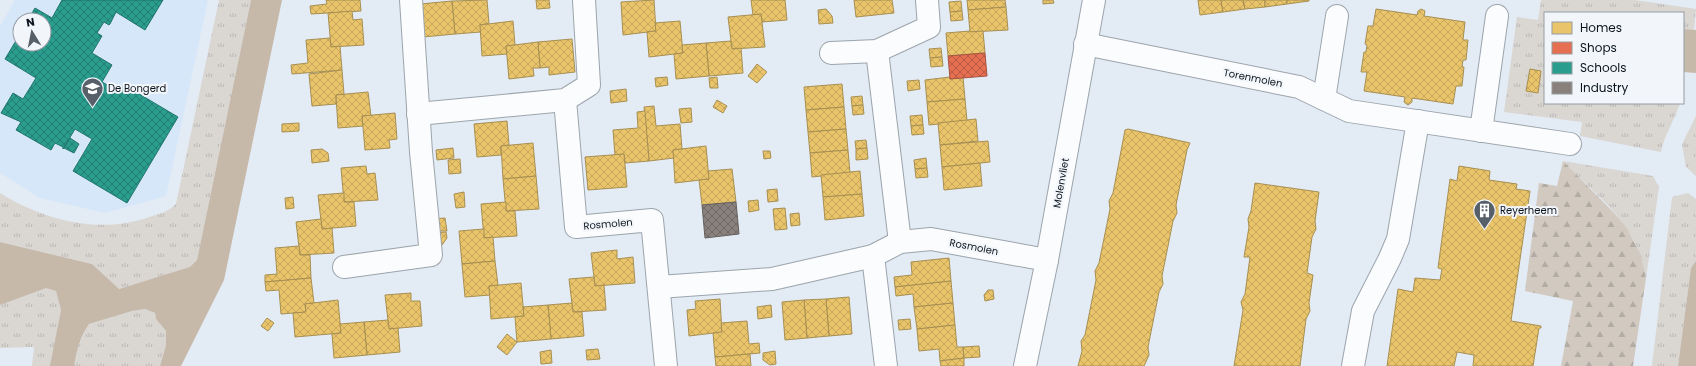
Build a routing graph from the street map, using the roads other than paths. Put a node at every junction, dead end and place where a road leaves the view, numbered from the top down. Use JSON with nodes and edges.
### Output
{"nodes":[{"id":1,"x":411,"y":0,"type":"edge"},
{"id":2,"x":584,"y":0,"type":"edge"},
{"id":3,"x":927,"y":0,"type":"edge"},
{"id":4,"x":1094,"y":0,"type":"edge"},
{"id":5,"x":1337,"y":16,"type":"dead end"},
{"id":6,"x":1497,"y":16,"type":"dead end"},
{"id":7,"x":1085,"y":44,"type":"junction"},
{"id":8,"x":877,"y":51,"type":"junction"},
{"id":9,"x":831,"y":53,"type":"dead end"},
{"id":10,"x":1324,"y":99,"type":"junction"},
{"id":11,"x":565,"y":100,"type":"junction"},
{"id":12,"x":418,"y":114,"type":"junction"},
{"id":13,"x":1418,"y":121,"type":"junction"},
{"id":14,"x":1481,"y":131,"type":"junction"},
{"id":15,"x":1570,"y":144,"type":"dead end"},
{"id":16,"x":900,"y":242,"type":"junction"},
{"id":17,"x":873,"y":256,"type":"junction"},
{"id":18,"x":1047,"y":260,"type":"junction"},
{"id":19,"x":344,"y":267,"type":"dead end"},
{"id":20,"x":659,"y":287,"type":"junction"},
{"id":21,"x":666,"y":366,"type":"edge"},
{"id":22,"x":886,"y":366,"type":"edge"},
{"id":23,"x":1025,"y":366,"type":"edge"},
{"id":24,"x":1353,"y":366,"type":"edge"}],
"edges":[{"from":1,"to":12,"type":"street"},
{"from":2,"to":11,"type":"street"},
{"from":3,"to":8,"type":"street"},
{"from":4,"to":7,"type":"street","name":"Molenvliet"},
{"from":5,"to":10,"type":"street"},
{"from":6,"to":14,"type":"street"},
{"from":7,"to":10,"type":"street","name":"Torenmolen"},
{"from":7,"to":18,"type":"street","name":"Molenvliet"},
{"from":8,"to":9,"type":"street"},
{"from":8,"to":16,"type":"street"},
{"from":10,"to":13,"type":"street","name":"Torenmolen"},
{"from":11,"to":12,"type":"street"},
{"from":11,"to":20,"type":"street","name":"Rosmolen"},
{"from":12,"to":19,"type":"street"},
{"from":13,"to":14,"type":"street","name":"Torenmolen"},
{"from":13,"to":24,"type":"street"},
{"from":14,"to":15,"type":"street","name":"Torenmolen"},
{"from":16,"to":17,"type":"street","name":"Rosmolen"},
{"from":16,"to":18,"type":"street","name":"Rosmolen"},
{"from":17,"to":20,"type":"street","name":"Rosmolen"},
{"from":17,"to":22,"type":"street"},
{"from":18,"to":23,"type":"street","name":"Molenvliet"},
{"from":20,"to":21,"type":"street","name":"Rosmolen"}]}
